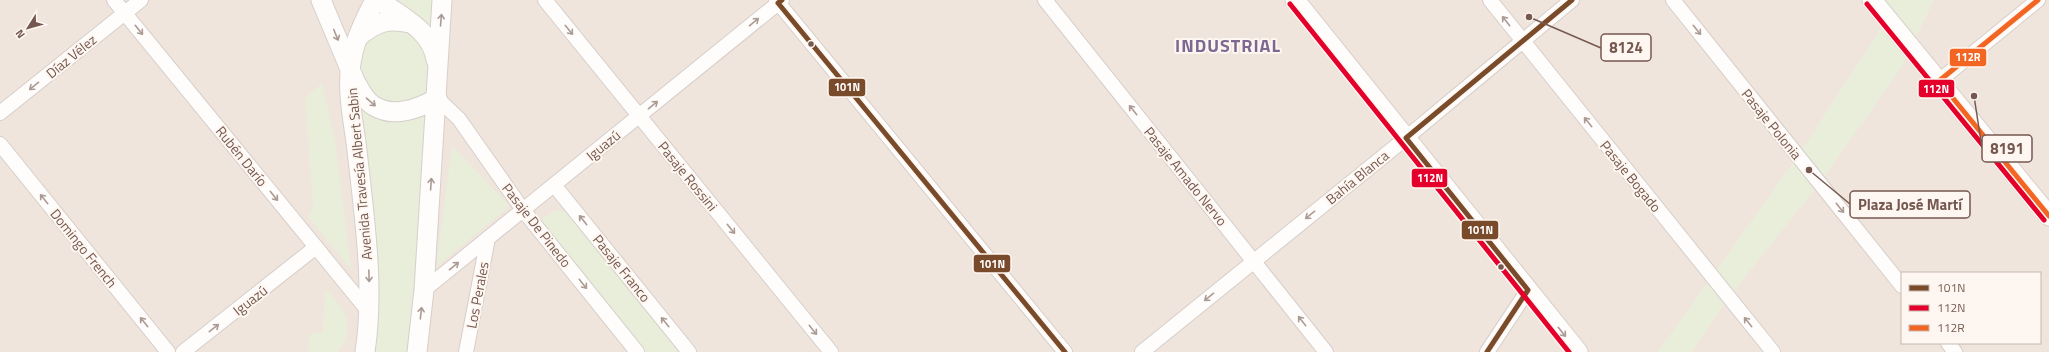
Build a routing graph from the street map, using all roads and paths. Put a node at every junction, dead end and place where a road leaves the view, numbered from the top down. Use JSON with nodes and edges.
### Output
{"nodes":[{"id":1,"x":114,"y":0,"type":"edge"},
{"id":2,"x":141,"y":0,"type":"edge"},
{"id":3,"x":321,"y":0,"type":"edge"},
{"id":4,"x":375,"y":0,"type":"edge"},
{"id":5,"x":379,"y":0,"type":"edge"},
{"id":6,"x":442,"y":0,"type":"edge"},
{"id":7,"x":545,"y":0,"type":"edge"},
{"id":8,"x":1045,"y":0,"type":"edge"},
{"id":9,"x":1295,"y":0,"type":"edge"},
{"id":10,"x":1490,"y":0,"type":"edge"},
{"id":11,"x":1572,"y":0,"type":"edge"},
{"id":12,"x":1673,"y":0,"type":"edge"},
{"id":13,"x":2038,"y":0,"type":"edge"},
{"id":14,"x":778,"y":1,"type":"edge"},
{"id":15,"x":1877,"y":2,"type":"edge"},
{"id":16,"x":125,"y":13,"type":"junction"},
{"id":17,"x":410,"y":23,"type":"junction"},
{"id":18,"x":358,"y":37,"type":"junction"},
{"id":19,"x":1522,"y":41,"type":"junction"},
{"id":20,"x":437,"y":67,"type":"junction"},
{"id":21,"x":350,"y":70,"type":"junction"},
{"id":22,"x":1939,"y":81,"type":"junction"},
{"id":23,"x":436,"y":98,"type":"junction"},
{"id":24,"x":0,"y":113,"type":"edge"},
{"id":25,"x":639,"y":116,"type":"junction"},
{"id":26,"x":1406,"y":138,"type":"junction"},
{"id":27,"x":0,"y":144,"type":"edge"},
{"id":28,"x":554,"y":185,"type":"junction"},
{"id":29,"x":523,"y":210,"type":"junction"},
{"id":30,"x":2049,"y":216,"type":"edge"},
{"id":31,"x":488,"y":238,"type":"junction"},
{"id":32,"x":316,"y":247,"type":"junction"},
{"id":33,"x":1254,"y":261,"type":"junction"},
{"id":34,"x":1901,"y":285,"type":"edge"},
{"id":35,"x":424,"y":290,"type":"junction"},
{"id":36,"x":1528,"y":290,"type":"junction"},
{"id":37,"x":369,"y":312,"type":"junction"},
{"id":38,"x":1949,"y":344,"type":"edge"},
{"id":39,"x":363,"y":350,"type":"edge"},
{"id":40,"x":168,"y":352,"type":"edge"},
{"id":41,"x":183,"y":352,"type":"edge"},
{"id":42,"x":417,"y":352,"type":"edge"},
{"id":43,"x":466,"y":352,"type":"edge"},
{"id":44,"x":638,"y":352,"type":"edge"},
{"id":45,"x":689,"y":352,"type":"edge"},
{"id":46,"x":831,"y":352,"type":"edge"},
{"id":47,"x":1065,"y":352,"type":"edge"},
{"id":48,"x":1142,"y":352,"type":"edge"},
{"id":49,"x":1326,"y":352,"type":"edge"},
{"id":50,"x":1487,"y":352,"type":"edge"},
{"id":51,"x":1578,"y":352,"type":"edge"},
{"id":52,"x":1773,"y":352,"type":"edge"},
{"id":53,"x":1955,"y":352,"type":"edge"}],
"edges":[{"from":1,"to":16,"type":"street","name":"Rubén Darío"},
{"from":2,"to":16,"type":"street","name":"Díaz Vélez"},
{"from":3,"to":21,"type":"main road","one_way":true},
{"from":4,"to":18,"type":"main road","name":"Avenida Travesía Albert Sabin"},
{"from":5,"to":17,"type":"main road"},
{"from":20,"to":6,"type":"main road","one_way":true},
{"from":7,"to":25,"type":"street","name":"Pasaje Rossini","one_way":true},
{"from":33,"to":8,"type":"street","name":"Pasaje Amado Nervo","one_way":true},
{"from":9,"to":26,"type":"main road"},
{"from":19,"to":10,"type":"street","name":"Pasaje Bogado","one_way":true},
{"from":11,"to":19,"type":"street","name":"Bahía Blanca"},
{"from":12,"to":34,"type":"street","name":"Pasaje Polonia","one_way":true},
{"from":13,"to":22,"type":"street"},
{"from":25,"to":14,"type":"street","name":"Iguazú","one_way":true},
{"from":14,"to":47,"type":"street"},
{"from":15,"to":22,"type":"main road"},
{"from":16,"to":24,"type":"street","name":"Díaz Vélez","one_way":true},
{"from":16,"to":32,"type":"street","name":"Rubén Darío","one_way":true},
{"from":17,"to":18,"type":"main road"},
{"from":17,"to":20,"type":"main road"},
{"from":18,"to":21,"type":"main road","name":"Avenida Travesía Albert Sabin"},
{"from":19,"to":26,"type":"street","name":"Bahía Blanca"},
{"from":52,"to":19,"type":"street","name":"Pasaje Bogado","one_way":true},
{"from":20,"to":23,"type":"main road"},
{"from":21,"to":23,"type":"main road","one_way":true},
{"from":21,"to":37,"type":"main road","name":"Avenida Travesía Albert Sabin","one_way":true},
{"from":22,"to":30,"type":"main road"},
{"from":23,"to":29,"type":"street","name":"Pasaje De Pinedo"},
{"from":35,"to":23,"type":"main road","one_way":true},
{"from":25,"to":28,"type":"street","name":"Iguazú"},
{"from":25,"to":46,"type":"street","name":"Pasaje Rossini","one_way":true},
{"from":26,"to":33,"type":"street","name":"Bahía Blanca","one_way":true},
{"from":26,"to":36,"type":"main road"},
{"from":40,"to":27,"type":"street","name":"Domingo French","one_way":true},
{"from":28,"to":29,"type":"street","name":"Iguazú"},
{"from":45,"to":28,"type":"street","name":"Pasaje Franco","one_way":true},
{"from":29,"to":31,"type":"street","name":"Iguazú"},
{"from":29,"to":44,"type":"street","name":"Pasaje De Pinedo","one_way":true},
{"from":35,"to":31,"type":"street","name":"Iguazú","one_way":true},
{"from":31,"to":43,"type":"street","name":"Los Perales"},
{"from":32,"to":37,"type":"street","name":"Rubén Darío"},
{"from":41,"to":32,"type":"street","name":"Iguazú","one_way":true},
{"from":33,"to":48,"type":"street","name":"Bahía Blanca","one_way":true},
{"from":49,"to":33,"type":"street","name":"Pasaje Amado Nervo","one_way":true},
{"from":42,"to":35,"type":"main road","one_way":true},
{"from":36,"to":50,"type":"street"},
{"from":36,"to":51,"type":"main road","one_way":true},
{"from":37,"to":39,"type":"main road","name":"Avenida Travesía Albert Sabin"},
{"from":38,"to":53,"type":"street"}]}
